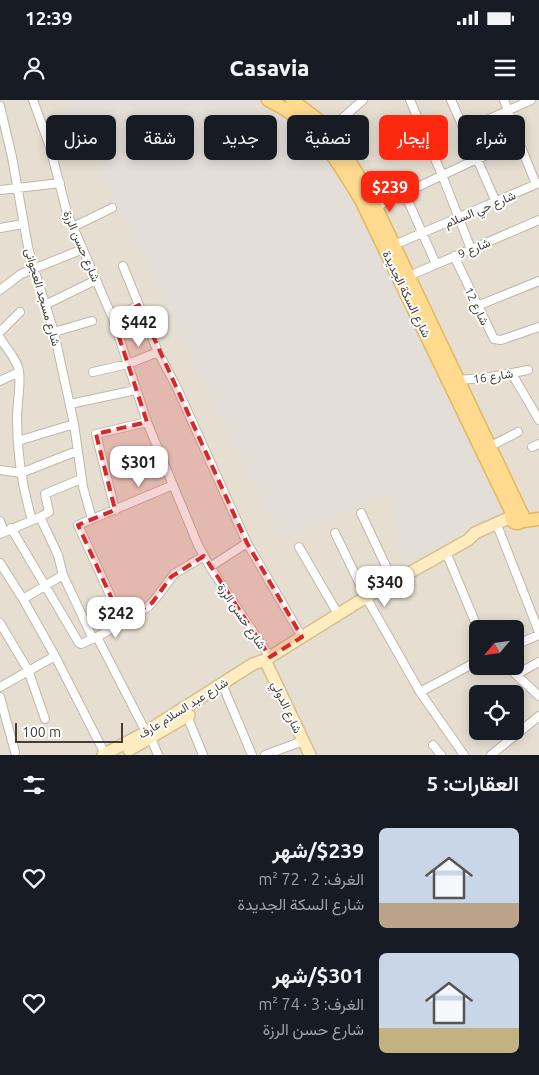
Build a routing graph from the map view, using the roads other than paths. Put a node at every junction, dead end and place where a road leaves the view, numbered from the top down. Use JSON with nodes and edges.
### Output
{"nodes":[{"id":1,"x":33,"y":100,"type":"edge"},
{"id":2,"x":268,"y":100,"type":"edge"},
{"id":3,"x":292,"y":100,"type":"edge"},
{"id":4,"x":363,"y":100,"type":"edge"},
{"id":5,"x":410,"y":100,"type":"edge"},
{"id":6,"x":452,"y":100,"type":"edge"},
{"id":7,"x":504,"y":100,"type":"edge"},
{"id":8,"x":531,"y":100,"type":"edge"},
{"id":9,"x":0,"y":106,"type":"edge"},
{"id":10,"x":508,"y":112,"type":"junction"},
{"id":11,"x":311,"y":115,"type":"edge"},
{"id":12,"x":346,"y":115,"type":"edge"},
{"id":13,"x":458,"y":115,"type":"edge"},
{"id":14,"x":501,"y":115,"type":"edge"},
{"id":15,"x":509,"y":115,"type":"edge"},
{"id":16,"x":525,"y":155,"type":"edge"},
{"id":17,"x":349,"y":160,"type":"edge"},
{"id":18,"x":475,"y":160,"type":"edge"},
{"id":19,"x":477,"y":160,"type":"edge"},
{"id":20,"x":442,"y":175,"type":"junction"},
{"id":21,"x":60,"y":183,"type":"junction"},
{"id":22,"x":538,"y":184,"type":"edge"},
{"id":23,"x":18,"y":188,"type":"junction"},
{"id":24,"x":0,"y":190,"type":"edge"},
{"id":25,"x":406,"y":194,"type":"junction"},
{"id":26,"x":496,"y":202,"type":"junction"},
{"id":27,"x":112,"y":208,"type":"dead end"},
{"id":28,"x":371,"y":209,"type":"junction"},
{"id":29,"x":458,"y":218,"type":"junction"},
{"id":30,"x":539,"y":220,"type":"edge"},
{"id":31,"x":23,"y":224,"type":"junction"},
{"id":32,"x":0,"y":228,"type":"edge"},
{"id":33,"x":73,"y":228,"type":"junction"},
{"id":34,"x":423,"y":233,"type":"junction"},
{"id":35,"x":394,"y":245,"type":"junction"},
{"id":36,"x":83,"y":249,"type":"junction"},
{"id":37,"x":471,"y":249,"type":"junction"},
{"id":38,"x":454,"y":256,"type":"junction"},
{"id":39,"x":436,"y":264,"type":"junction"},
{"id":40,"x":122,"y":266,"type":"dead end"},
{"id":41,"x":34,"y":269,"type":"junction"},
{"id":42,"x":409,"y":276,"type":"junction"},
{"id":43,"x":96,"y":280,"type":"junction"},
{"id":44,"x":539,"y":281,"type":"edge"},
{"id":45,"x":0,"y":290,"type":"edge"},
{"id":46,"x":47,"y":304,"type":"junction"},
{"id":47,"x":139,"y":305,"type":"junction"},
{"id":48,"x":477,"y":306,"type":"junction"},
{"id":49,"x":20,"y":312,"type":"dead end"},
{"id":50,"x":113,"y":319,"type":"junction"},
{"id":51,"x":92,"y":321,"type":"dead end"},
{"id":52,"x":539,"y":327,"type":"edge"},
{"id":53,"x":0,"y":332,"type":"edge"},
{"id":54,"x":54,"y":332,"type":"junction"},
{"id":55,"x":0,"y":338,"type":"edge"},
{"id":56,"x":158,"y":352,"type":"junction"},
{"id":57,"x":128,"y":364,"type":"junction"},
{"id":58,"x":528,"y":370,"type":"dead end"},
{"id":59,"x":19,"y":372,"type":"junction"},
{"id":60,"x":93,"y":372,"type":"dead end"},
{"id":61,"x":512,"y":374,"type":"junction"},
{"id":62,"x":458,"y":380,"type":"junction"},
{"id":63,"x":0,"y":381,"type":"edge"},
{"id":64,"x":136,"y":390,"type":"junction"},
{"id":65,"x":70,"y":404,"type":"junction"},
{"id":66,"x":539,"y":420,"type":"edge"},
{"id":67,"x":147,"y":422,"type":"junction"},
{"id":68,"x":74,"y":424,"type":"junction"},
{"id":69,"x":518,"y":432,"type":"dead end"},
{"id":70,"x":18,"y":441,"type":"junction"},
{"id":71,"x":491,"y":446,"type":"junction"},
{"id":72,"x":77,"y":451,"type":"junction"},
{"id":73,"x":0,"y":470,"type":"edge"},
{"id":74,"x":20,"y":473,"type":"junction"},
{"id":75,"x":82,"y":479,"type":"junction"},
{"id":76,"x":172,"y":485,"type":"junction"},
{"id":77,"x":114,"y":510,"type":"junction"},
{"id":78,"x":539,"y":512,"type":"edge"},
{"id":79,"x":361,"y":513,"type":"dead end"},
{"id":80,"x":518,"y":517,"type":"junction"},
{"id":81,"x":539,"y":518,"type":"edge"},
{"id":82,"x":36,"y":519,"type":"junction"},
{"id":83,"x":92,"y":519,"type":"junction"},
{"id":84,"x":0,"y":521,"type":"edge"},
{"id":85,"x":499,"y":530,"type":"junction"},
{"id":86,"x":5,"y":532,"type":"edge"},
{"id":87,"x":334,"y":534,"type":"dead end"},
{"id":88,"x":468,"y":540,"type":"junction"},
{"id":89,"x":247,"y":543,"type":"junction"},
{"id":90,"x":299,"y":547,"type":"dead end"},
{"id":91,"x":446,"y":552,"type":"junction"},
{"id":92,"x":204,"y":556,"type":"junction"},
{"id":93,"x":0,"y":563,"type":"edge"},
{"id":94,"x":210,"y":567,"type":"junction"},
{"id":95,"x":63,"y":575,"type":"junction"},
{"id":96,"x":393,"y":581,"type":"junction"},
{"id":97,"x":45,"y":586,"type":"junction"},
{"id":98,"x":366,"y":597,"type":"junction"},
{"id":99,"x":23,"y":599,"type":"junction"},
{"id":100,"x":338,"y":614,"type":"junction"},
{"id":101,"x":474,"y":620,"type":"edge"},
{"id":102,"x":122,"y":621,"type":"junction"},
{"id":103,"x":0,"y":623,"type":"edge"},
{"id":104,"x":539,"y":634,"type":"edge"},
{"id":105,"x":302,"y":637,"type":"junction"},
{"id":106,"x":95,"y":638,"type":"junction"},
{"id":107,"x":524,"y":641,"type":"edge"},
{"id":108,"x":55,"y":656,"type":"junction"},
{"id":109,"x":266,"y":660,"type":"junction"},
{"id":110,"x":539,"y":662,"type":"edge"},
{"id":111,"x":469,"y":666,"type":"edge"},
{"id":112,"x":28,"y":670,"type":"junction"},
{"id":113,"x":524,"y":670,"type":"edge"},
{"id":114,"x":518,"y":675,"type":"edge"},
{"id":115,"x":0,"y":687,"type":"edge"},
{"id":116,"x":224,"y":691,"type":"junction"},
{"id":117,"x":420,"y":692,"type":"junction"},
{"id":118,"x":539,"y":696,"type":"edge"},
{"id":119,"x":0,"y":697,"type":"edge"},
{"id":120,"x":2,"y":708,"type":"edge"},
{"id":121,"x":187,"y":716,"type":"junction"},
{"id":122,"x":539,"y":716,"type":"edge"},
{"id":123,"x":45,"y":719,"type":"dead end"},
{"id":124,"x":148,"y":735,"type":"junction"},
{"id":125,"x":303,"y":741,"type":"junction"},
{"id":126,"x":433,"y":745,"type":"dead end"},
{"id":127,"x":15,"y":752,"type":"dead end"},
{"id":128,"x":133,"y":752,"type":"edge"},
{"id":129,"x":104,"y":755,"type":"edge"},
{"id":130,"x":119,"y":755,"type":"edge"},
{"id":131,"x":158,"y":755,"type":"edge"},
{"id":132,"x":203,"y":755,"type":"edge"},
{"id":133,"x":252,"y":755,"type":"edge"},
{"id":134,"x":265,"y":755,"type":"edge"},
{"id":135,"x":310,"y":755,"type":"edge"},
{"id":136,"x":441,"y":755,"type":"edge"},
{"id":137,"x":464,"y":755,"type":"edge"},
{"id":138,"x":491,"y":755,"type":"edge"}],
"edges":[{"from":1,"to":21,"type":"street","name":"شارع حسن الرزة"},
{"from":2,"to":28,"type":"main road","name":"شارع السكة الجديدة"},
{"from":3,"to":11,"type":"main road","name":"شارع السكة الجديدة"},
{"from":4,"to":12,"type":"street"},
{"from":5,"to":20,"type":"street"},
{"from":6,"to":13,"type":"street"},
{"from":7,"to":10,"type":"street"},
{"from":8,"to":10,"type":"street"},
{"from":9,"to":23,"type":"street","name":"شارع مسجد العجوانى"},
{"from":10,"to":14,"type":"street"},
{"from":10,"to":15,"type":"street"},
{"from":16,"to":22,"type":"street"},
{"from":17,"to":28,"type":"main road","name":"شارع السكة الجديدة"},
{"from":18,"to":20,"type":"street"},
{"from":19,"to":26,"type":"street"},
{"from":20,"to":25,"type":"street"},
{"from":20,"to":29,"type":"street"},
{"from":21,"to":23,"type":"street"},
{"from":21,"to":33,"type":"street","name":"شارع حسن الرزة"},
{"from":22,"to":26,"type":"street","name":"شارع حي السلام"},
{"from":23,"to":24,"type":"street"},
{"from":23,"to":31,"type":"street","name":"شارع مسجد العجوانى"},
{"from":25,"to":28,"type":"street"},
{"from":25,"to":34,"type":"street"},
{"from":26,"to":29,"type":"street","name":"شارع حي السلام"},
{"from":27,"to":33,"type":"street"},
{"from":28,"to":35,"type":"main road","name":"شارع السكة الجديدة"},
{"from":28,"to":80,"type":"main road","name":"شارع السكة الجديدة"},
{"from":29,"to":34,"type":"street","name":"شارع حي السلام"},
{"from":29,"to":37,"type":"street"},
{"from":30,"to":37,"type":"street","name":"شارع 9"},
{"from":31,"to":32,"type":"street"},
{"from":31,"to":41,"type":"street","name":"شارع مسجد العجوانى"},
{"from":33,"to":36,"type":"street","name":"شارع حسن الرزة"},
{"from":34,"to":35,"type":"street","name":"شارع حي السلام"},
{"from":34,"to":39,"type":"street"},
{"from":35,"to":42,"type":"main road","name":"شارع السكة الجديدة"},
{"from":36,"to":41,"type":"street"},
{"from":36,"to":43,"type":"street","name":"شارع حسن الرزة"},
{"from":37,"to":38,"type":"street","name":"شارع 9"},
{"from":38,"to":39,"type":"street","name":"شارع 9"},
{"from":38,"to":48,"type":"street","name":"شارع 12"},
{"from":39,"to":42,"type":"street","name":"شارع 9"},
{"from":40,"to":47,"type":"street"},
{"from":41,"to":45,"type":"street"},
{"from":41,"to":46,"type":"street","name":"شارع مسجد العجوانى"},
{"from":42,"to":62,"type":"main road","name":"شارع السكة الجديدة"},
{"from":43,"to":46,"type":"street"},
{"from":43,"to":50,"type":"street","name":"شارع حسن الرزة"},
{"from":44,"to":48,"type":"street"},
{"from":46,"to":54,"type":"street","name":"شارع مسجد العجوانى"},
{"from":47,"to":50,"type":"street"},
{"from":47,"to":56,"type":"street"},
{"from":48,"to":52,"type":"street","name":"شارع 12"},
{"from":49,"to":53,"type":"street"},
{"from":50,"to":57,"type":"street","name":"شارع حسن الرزة"},
{"from":51,"to":54,"type":"street"},
{"from":54,"to":65,"type":"street","name":"شارع مسجد العجوانى"},
{"from":55,"to":59,"type":"street"},
{"from":56,"to":57,"type":"street"},
{"from":56,"to":89,"type":"street"},
{"from":57,"to":60,"type":"street"},
{"from":57,"to":64,"type":"street","name":"شارع حسن الرزة"},
{"from":58,"to":61,"type":"street","name":"شارع 16"},
{"from":59,"to":63,"type":"street"},
{"from":59,"to":70,"type":"street"},
{"from":61,"to":62,"type":"street","name":"شارع 16"},
{"from":61,"to":66,"type":"street"},
{"from":62,"to":71,"type":"main road","name":"شارع السكة الجديدة"},
{"from":64,"to":65,"type":"street"},
{"from":64,"to":67,"type":"street","name":"شارع حسن الرزة"},
{"from":65,"to":68,"type":"street","name":"شارع مسجد العجوانى"},
{"from":67,"to":76,"type":"street","name":"شارع حسن الرزة"},
{"from":67,"to":77,"type":"street"},
{"from":68,"to":70,"type":"street"},
{"from":68,"to":72,"type":"street","name":"شارع مسجد العجوانى"},
{"from":69,"to":71,"type":"street"},
{"from":70,"to":74,"type":"street"},
{"from":71,"to":80,"type":"main road","name":"شارع السكة الجديدة"},
{"from":72,"to":74,"type":"street"},
{"from":72,"to":75,"type":"street","name":"شارع مسجد العجوانى"},
{"from":73,"to":74,"type":"street"},
{"from":74,"to":82,"type":"street"},
{"from":75,"to":82,"type":"street"},
{"from":75,"to":83,"type":"street","name":"شارع مسجد العجوانى"},
{"from":76,"to":77,"type":"street"},
{"from":76,"to":92,"type":"street","name":"شارع حسن الرزة"},
{"from":77,"to":83,"type":"street"},
{"from":78,"to":80,"type":"main road","name":"شارع عبد السلام عارف"},
{"from":79,"to":96,"type":"street"},
{"from":80,"to":81,"type":"main road","name":"شارع عبد السلام عارف"},
{"from":80,"to":85,"type":"street","name":"شارع عبد السلام عارف"},
{"from":80,"to":88,"type":"street","name":"شارع عبد السلام عارف"},
{"from":82,"to":86,"type":"street"},
{"from":82,"to":95,"type":"street"},
{"from":83,"to":102,"type":"street"},
{"from":84,"to":86,"type":"street"},
{"from":85,"to":88,"type":"street","name":"شارع عبد السلام عارف"},
{"from":85,"to":104,"type":"street"},
{"from":86,"to":97,"type":"street"},
{"from":87,"to":98,"type":"street"},
{"from":88,"to":91,"type":"street","name":"شارع عبد السلام عارف"},
{"from":89,"to":94,"type":"street"},
{"from":89,"to":105,"type":"street"},
{"from":90,"to":100,"type":"street"},
{"from":91,"to":96,"type":"street","name":"شارع عبد السلام عارف"},
{"from":91,"to":101,"type":"street"},
{"from":92,"to":94,"type":"street","name":"شارع حسن الرزة"},
{"from":92,"to":102,"type":"street"},
{"from":93,"to":99,"type":"street"},
{"from":94,"to":109,"type":"street","name":"شارع حسن الرزة"},
{"from":95,"to":97,"type":"street"},
{"from":95,"to":106,"type":"street"},
{"from":96,"to":98,"type":"street","name":"شارع عبد السلام عارف"},
{"from":97,"to":99,"type":"street"},
{"from":97,"to":106,"type":"street"},
{"from":98,"to":100,"type":"street","name":"شارع عبد السلام عارف"},
{"from":98,"to":117,"type":"street"},
{"from":99,"to":108,"type":"street"},
{"from":100,"to":105,"type":"street","name":"شارع عبد السلام عارف"},
{"from":102,"to":106,"type":"street"},
{"from":103,"to":112,"type":"street"},
{"from":104,"to":107,"type":"street"},
{"from":105,"to":109,"type":"street","name":"شارع عبد السلام عارف"},
{"from":106,"to":124,"type":"street"},
{"from":108,"to":112,"type":"street"},
{"from":108,"to":129,"type":"street"},
{"from":109,"to":116,"type":"street","name":"شارع عبد السلام عارف"},
{"from":109,"to":124,"type":"street","name":"شارع عبد السلام عارف"},
{"from":109,"to":125,"type":"street","name":"شارع الدولي"},
{"from":110,"to":113,"type":"street"},
{"from":111,"to":117,"type":"street"},
{"from":112,"to":115,"type":"street"},
{"from":112,"to":123,"type":"street"},
{"from":114,"to":118,"type":"street"},
{"from":116,"to":121,"type":"street","name":"شارع عبد السلام عارف"},
{"from":116,"to":133,"type":"street"},
{"from":117,"to":137,"type":"street"},
{"from":119,"to":120,"type":"street"},
{"from":120,"to":127,"type":"street"},
{"from":121,"to":124,"type":"street","name":"شارع عبد السلام عارف"},
{"from":121,"to":132,"type":"street"},
{"from":122,"to":138,"type":"street"},
{"from":124,"to":128,"type":"street","name":"شارع عبد السلام عارف"},
{"from":124,"to":129,"type":"street","name":"شارع عبد السلام عارف"},
{"from":124,"to":131,"type":"street"},
{"from":125,"to":134,"type":"street"},
{"from":125,"to":135,"type":"street","name":"شارع الدولي"},
{"from":126,"to":136,"type":"street"},
{"from":128,"to":130,"type":"street","name":"شارع عبد السلام عارف"}]}
